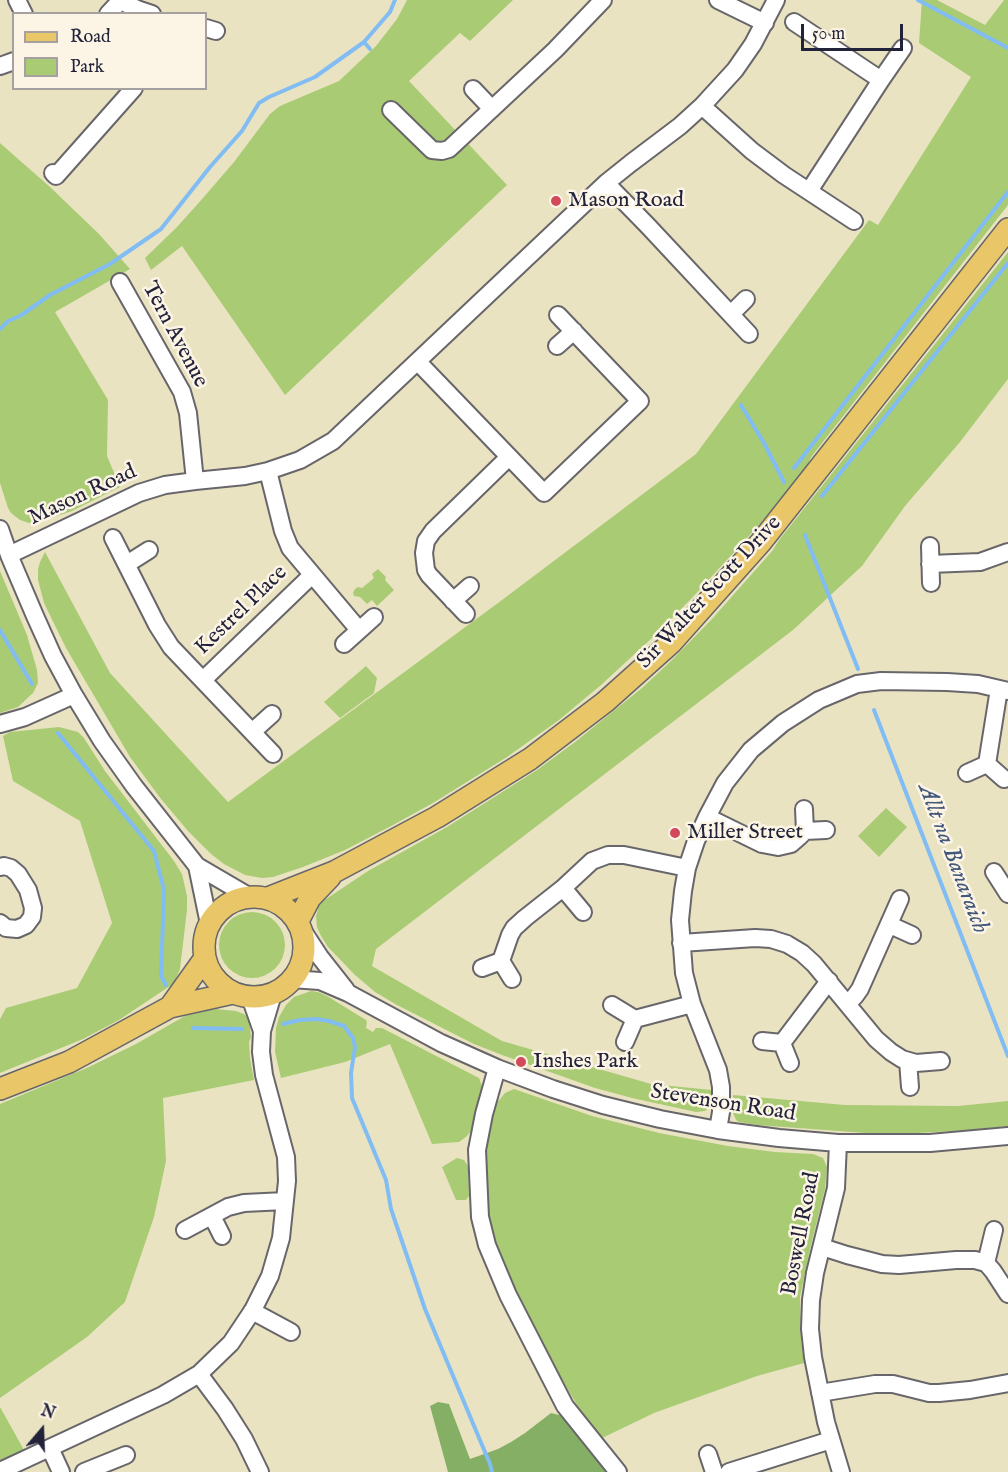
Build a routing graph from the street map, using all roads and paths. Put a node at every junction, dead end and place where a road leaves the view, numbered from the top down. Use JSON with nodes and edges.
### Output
{"nodes":[{"id":1,"x":603,"y":0,"type":"edge"},
{"id":2,"x":718,"y":0,"type":"edge"},
{"id":3,"x":776,"y":0,"type":"edge"},
{"id":4,"x":121,"y":1,"type":"edge"},
{"id":5,"x":110,"y":12,"type":"edge"},
{"id":6,"x":146,"y":12,"type":"edge"},
{"id":7,"x":794,"y":22,"type":"dead end"},
{"id":8,"x":765,"y":23,"type":"junction"},
{"id":9,"x":903,"y":48,"type":"dead end"},
{"id":10,"x":881,"y":80,"type":"junction"},
{"id":11,"x":473,"y":89,"type":"dead end"},
{"id":12,"x":132,"y":90,"type":"edge"},
{"id":13,"x":702,"y":106,"type":"junction"},
{"id":14,"x":492,"y":109,"type":"junction"},
{"id":15,"x":391,"y":110,"type":"dead end"},
{"id":16,"x":53,"y":173,"type":"dead end"},
{"id":17,"x":606,"y":183,"type":"junction"},
{"id":18,"x":809,"y":191,"type":"junction"},
{"id":19,"x":854,"y":221,"type":"dead end"},
{"id":20,"x":1008,"y":229,"type":"edge"},
{"id":21,"x":120,"y":282,"type":"dead end"},
{"id":22,"x":746,"y":299,"type":"dead end"},
{"id":23,"x":731,"y":314,"type":"junction"},
{"id":24,"x":558,"y":315,"type":"dead end"},
{"id":25,"x":574,"y":331,"type":"junction"},
{"id":26,"x":749,"y":334,"type":"dead end"},
{"id":27,"x":557,"y":346,"type":"dead end"},
{"id":28,"x":418,"y":362,"type":"junction"},
{"id":29,"x":509,"y":457,"type":"junction"},
{"id":30,"x":268,"y":471,"type":"junction"},
{"id":31,"x":195,"y":481,"type":"junction"},
{"id":32,"x":0,"y":529,"type":"edge"},
{"id":33,"x":113,"y":538,"type":"dead end"},
{"id":34,"x":930,"y":546,"type":"dead end"},
{"id":35,"x":149,"y":550,"type":"dead end"},
{"id":36,"x":1008,"y":552,"type":"edge"},
{"id":37,"x":9,"y":555,"type":"junction"},
{"id":38,"x":127,"y":564,"type":"junction"},
{"id":39,"x":930,"y":564,"type":"junction"},
{"id":40,"x":312,"y":575,"type":"junction"},
{"id":41,"x":931,"y":583,"type":"dead end"},
{"id":42,"x":470,"y":586,"type":"dead end"},
{"id":43,"x":453,"y":601,"type":"junction"},
{"id":44,"x":466,"y":614,"type":"dead end"},
{"id":45,"x":374,"y":617,"type":"dead end"},
{"id":46,"x":359,"y":630,"type":"junction"},
{"id":47,"x":344,"y":644,"type":"dead end"},
{"id":48,"x":203,"y":680,"type":"junction"},
{"id":49,"x":1004,"y":690,"type":"edge"},
{"id":50,"x":74,"y":695,"type":"junction"},
{"id":51,"x":272,"y":714,"type":"dead end"},
{"id":52,"x":0,"y":724,"type":"edge"},
{"id":53,"x":252,"y":732,"type":"junction"},
{"id":54,"x":273,"y":754,"type":"dead end"},
{"id":55,"x":987,"y":764,"type":"junction"},
{"id":56,"x":967,"y":773,"type":"dead end"},
{"id":57,"x":1004,"y":779,"type":"dead end"},
{"id":58,"x":804,"y":809,"type":"dead end"},
{"id":59,"x":707,"y":817,"type":"junction"},
{"id":60,"x":826,"y":830,"type":"dead end"},
{"id":61,"x":805,"y":831,"type":"junction"},
{"id":62,"x":198,"y":866,"type":"junction"},
{"id":63,"x":0,"y":867,"type":"edge"},
{"id":64,"x":687,"y":868,"type":"junction"},
{"id":65,"x":334,"y":872,"type":"junction"},
{"id":66,"x":994,"y":872,"type":"dead end"},
{"id":67,"x":562,"y":888,"type":"junction"},
{"id":68,"x":1007,"y":888,"type":"edge"},
{"id":69,"x":259,"y":898,"type":"junction"},
{"id":70,"x":900,"y":899,"type":"dead end"},
{"id":71,"x":583,"y":912,"type":"dead end"},
{"id":72,"x":0,"y":923,"type":"edge"},
{"id":73,"x":209,"y":924,"type":"junction"},
{"id":74,"x":299,"y":924,"type":"junction"},
{"id":75,"x":890,"y":926,"type":"junction"},
{"id":76,"x":912,"y":935,"type":"dead end"},
{"id":77,"x":681,"y":943,"type":"junction"},
{"id":78,"x":205,"y":958,"type":"junction"},
{"id":79,"x":501,"y":961,"type":"junction"},
{"id":80,"x":482,"y":968,"type":"dead end"},
{"id":81,"x":291,"y":980,"type":"junction"},
{"id":82,"x":512,"y":980,"type":"dead end"},
{"id":83,"x":829,"y":981,"type":"junction"},
{"id":84,"x":348,"y":993,"type":"junction"},
{"id":85,"x":273,"y":994,"type":"junction"},
{"id":86,"x":242,"y":995,"type":"junction"},
{"id":87,"x":848,"y":1003,"type":"junction"},
{"id":88,"x":692,"y":1004,"type":"junction"},
{"id":89,"x":612,"y":1005,"type":"dead end"},
{"id":90,"x":170,"y":1007,"type":"junction"},
{"id":91,"x":635,"y":1019,"type":"junction"},
{"id":92,"x":262,"y":1031,"type":"junction"},
{"id":93,"x":762,"y":1041,"type":"dead end"},
{"id":94,"x":625,"y":1042,"type":"dead end"},
{"id":95,"x":783,"y":1043,"type":"junction"},
{"id":96,"x":908,"y":1061,"type":"junction"},
{"id":97,"x":941,"y":1061,"type":"dead end"},
{"id":98,"x":790,"y":1063,"type":"dead end"},
{"id":99,"x":497,"y":1068,"type":"junction"},
{"id":100,"x":910,"y":1087,"type":"dead end"},
{"id":101,"x":0,"y":1089,"type":"edge"},
{"id":102,"x":718,"y":1130,"type":"junction"},
{"id":103,"x":1008,"y":1136,"type":"edge"},
{"id":104,"x":838,"y":1143,"type":"junction"},
{"id":105,"x":285,"y":1201,"type":"junction"},
{"id":106,"x":212,"y":1216,"type":"junction"},
{"id":107,"x":185,"y":1230,"type":"dead end"},
{"id":108,"x":994,"y":1230,"type":"dead end"},
{"id":109,"x":222,"y":1236,"type":"dead end"},
{"id":110,"x":822,"y":1247,"type":"junction"},
{"id":111,"x":986,"y":1263,"type":"junction"},
{"id":112,"x":1008,"y":1294,"type":"edge"},
{"id":113,"x":252,"y":1311,"type":"junction"},
{"id":114,"x":291,"y":1332,"type":"dead end"},
{"id":115,"x":199,"y":1374,"type":"junction"},
{"id":116,"x":1008,"y":1383,"type":"edge"},
{"id":117,"x":820,"y":1393,"type":"junction"},
{"id":118,"x":831,"y":1440,"type":"junction"},
{"id":119,"x":50,"y":1448,"type":"junction"},
{"id":120,"x":708,"y":1454,"type":"dead end"},
{"id":121,"x":126,"y":1455,"type":"dead end"},
{"id":122,"x":0,"y":1471,"type":"edge"},
{"id":123,"x":61,"y":1472,"type":"edge"},
{"id":124,"x":84,"y":1472,"type":"edge"},
{"id":125,"x":260,"y":1472,"type":"edge"},
{"id":126,"x":618,"y":1472,"type":"edge"},
{"id":127,"x":714,"y":1472,"type":"edge"},
{"id":128,"x":729,"y":1472,"type":"edge"},
{"id":129,"x":841,"y":1472,"type":"edge"}],
"edges":[{"from":1,"to":14,"type":"street"},
{"from":2,"to":8,"type":"street"},
{"from":3,"to":8,"type":"street","name":"Mason Road"},
{"from":4,"to":5,"type":"street"},
{"from":4,"to":6,"type":"street"},
{"from":7,"to":10,"type":"street"},
{"from":8,"to":13,"type":"street","name":"Mason Road"},
{"from":9,"to":10,"type":"street"},
{"from":10,"to":18,"type":"street"},
{"from":11,"to":14,"type":"street"},
{"from":12,"to":16,"type":"street"},
{"from":13,"to":17,"type":"street","name":"Mason Road"},
{"from":13,"to":18,"type":"street"},
{"from":14,"to":15,"type":"street"},
{"from":17,"to":23,"type":"street"},
{"from":17,"to":28,"type":"street","name":"Mason Road"},
{"from":18,"to":19,"type":"street"},
{"from":20,"to":65,"type":"main road","name":"Sir Walter Scott Drive"},
{"from":21,"to":31,"type":"street","name":"Tern Avenue"},
{"from":22,"to":23,"type":"street"},
{"from":23,"to":26,"type":"street"},
{"from":24,"to":25,"type":"street"},
{"from":25,"to":27,"type":"street"},
{"from":25,"to":29,"type":"street"},
{"from":28,"to":29,"type":"street"},
{"from":28,"to":30,"type":"street","name":"Mason Road"},
{"from":29,"to":43,"type":"street"},
{"from":30,"to":31,"type":"street","name":"Mason Road"},
{"from":30,"to":40,"type":"street","name":"Kestrel Place"},
{"from":31,"to":37,"type":"street","name":"Mason Road"},
{"from":32,"to":37,"type":"street"},
{"from":33,"to":38,"type":"street","name":"Kestrel Place"},
{"from":34,"to":39,"type":"street"},
{"from":35,"to":38,"type":"street"},
{"from":36,"to":39,"type":"street"},
{"from":37,"to":50,"type":"street"},
{"from":38,"to":48,"type":"street","name":"Kestrel Place"},
{"from":39,"to":41,"type":"street"},
{"from":40,"to":46,"type":"street","name":"Kestrel Place"},
{"from":40,"to":48,"type":"street","name":"Kestrel Place"},
{"from":42,"to":43,"type":"street"},
{"from":43,"to":44,"type":"street"},
{"from":45,"to":46,"type":"street"},
{"from":46,"to":47,"type":"street"},
{"from":48,"to":53,"type":"street","name":"Kestrel Place"},
{"from":49,"to":55,"type":"street"},
{"from":49,"to":59,"type":"street"},
{"from":50,"to":52,"type":"street"},
{"from":50,"to":62,"type":"street"},
{"from":51,"to":53,"type":"street"},
{"from":53,"to":54,"type":"street","name":"Kestrel Place"},
{"from":55,"to":56,"type":"street"},
{"from":55,"to":57,"type":"street"},
{"from":58,"to":61,"type":"street"},
{"from":59,"to":61,"type":"street"},
{"from":59,"to":64,"type":"street"},
{"from":60,"to":61,"type":"street"},
{"from":62,"to":69,"type":"street"},
{"from":62,"to":73,"type":"street"},
{"from":63,"to":72,"type":"street"},
{"from":64,"to":67,"type":"street"},
{"from":64,"to":77,"type":"street"},
{"from":65,"to":69,"type":"main road","name":"Sir Walter Scott Drive"},
{"from":65,"to":74,"type":"main road","name":"Sir Walter Scott Drive"},
{"from":66,"to":68,"type":"street"},
{"from":67,"to":71,"type":"street"},
{"from":67,"to":79,"type":"street"},
{"from":69,"to":73,"type":"main road"},
{"from":69,"to":74,"type":"main road"},
{"from":70,"to":75,"type":"street"},
{"from":73,"to":78,"type":"main road"},
{"from":74,"to":81,"type":"main road"},
{"from":74,"to":84,"type":"street","name":"Stevenson Road"},
{"from":75,"to":76,"type":"street"},
{"from":75,"to":87,"type":"street"},
{"from":77,"to":83,"type":"street"},
{"from":77,"to":88,"type":"street"},
{"from":78,"to":86,"type":"main road"},
{"from":78,"to":90,"type":"main road"},
{"from":79,"to":80,"type":"street"},
{"from":79,"to":82,"type":"street"},
{"from":81,"to":84,"type":"street","name":"Stevenson Road"},
{"from":81,"to":85,"type":"main road"},
{"from":83,"to":87,"type":"street"},
{"from":83,"to":95,"type":"street"},
{"from":84,"to":99,"type":"street","name":"Stevenson Road"},
{"from":85,"to":86,"type":"main road"},
{"from":85,"to":92,"type":"street"},
{"from":86,"to":90,"type":"main road"},
{"from":86,"to":92,"type":"street"},
{"from":87,"to":96,"type":"street"},
{"from":88,"to":91,"type":"street"},
{"from":88,"to":102,"type":"street"},
{"from":89,"to":91,"type":"street"},
{"from":90,"to":101,"type":"main road"},
{"from":91,"to":94,"type":"street"},
{"from":92,"to":105,"type":"street"},
{"from":93,"to":95,"type":"street"},
{"from":95,"to":98,"type":"street"},
{"from":96,"to":97,"type":"street"},
{"from":96,"to":100,"type":"street"},
{"from":99,"to":102,"type":"street","name":"Stevenson Road"},
{"from":99,"to":126,"type":"street"},
{"from":102,"to":104,"type":"street","name":"Stevenson Road"},
{"from":103,"to":104,"type":"street","name":"Stevenson Road"},
{"from":104,"to":110,"type":"street","name":"Boswell Road"},
{"from":105,"to":106,"type":"street"},
{"from":105,"to":113,"type":"street"},
{"from":106,"to":107,"type":"street"},
{"from":106,"to":109,"type":"street"},
{"from":108,"to":111,"type":"street"},
{"from":110,"to":111,"type":"street"},
{"from":110,"to":117,"type":"street","name":"Boswell Road"},
{"from":111,"to":112,"type":"street"},
{"from":113,"to":114,"type":"street"},
{"from":113,"to":115,"type":"street"},
{"from":115,"to":119,"type":"street"},
{"from":115,"to":125,"type":"street"},
{"from":116,"to":117,"type":"street"},
{"from":117,"to":118,"type":"street","name":"Boswell Road"},
{"from":118,"to":128,"type":"street"},
{"from":118,"to":129,"type":"street","name":"Boswell Road"},
{"from":119,"to":122,"type":"street"},
{"from":119,"to":123,"type":"street"},
{"from":120,"to":127,"type":"street"},
{"from":121,"to":124,"type":"street"}]}
